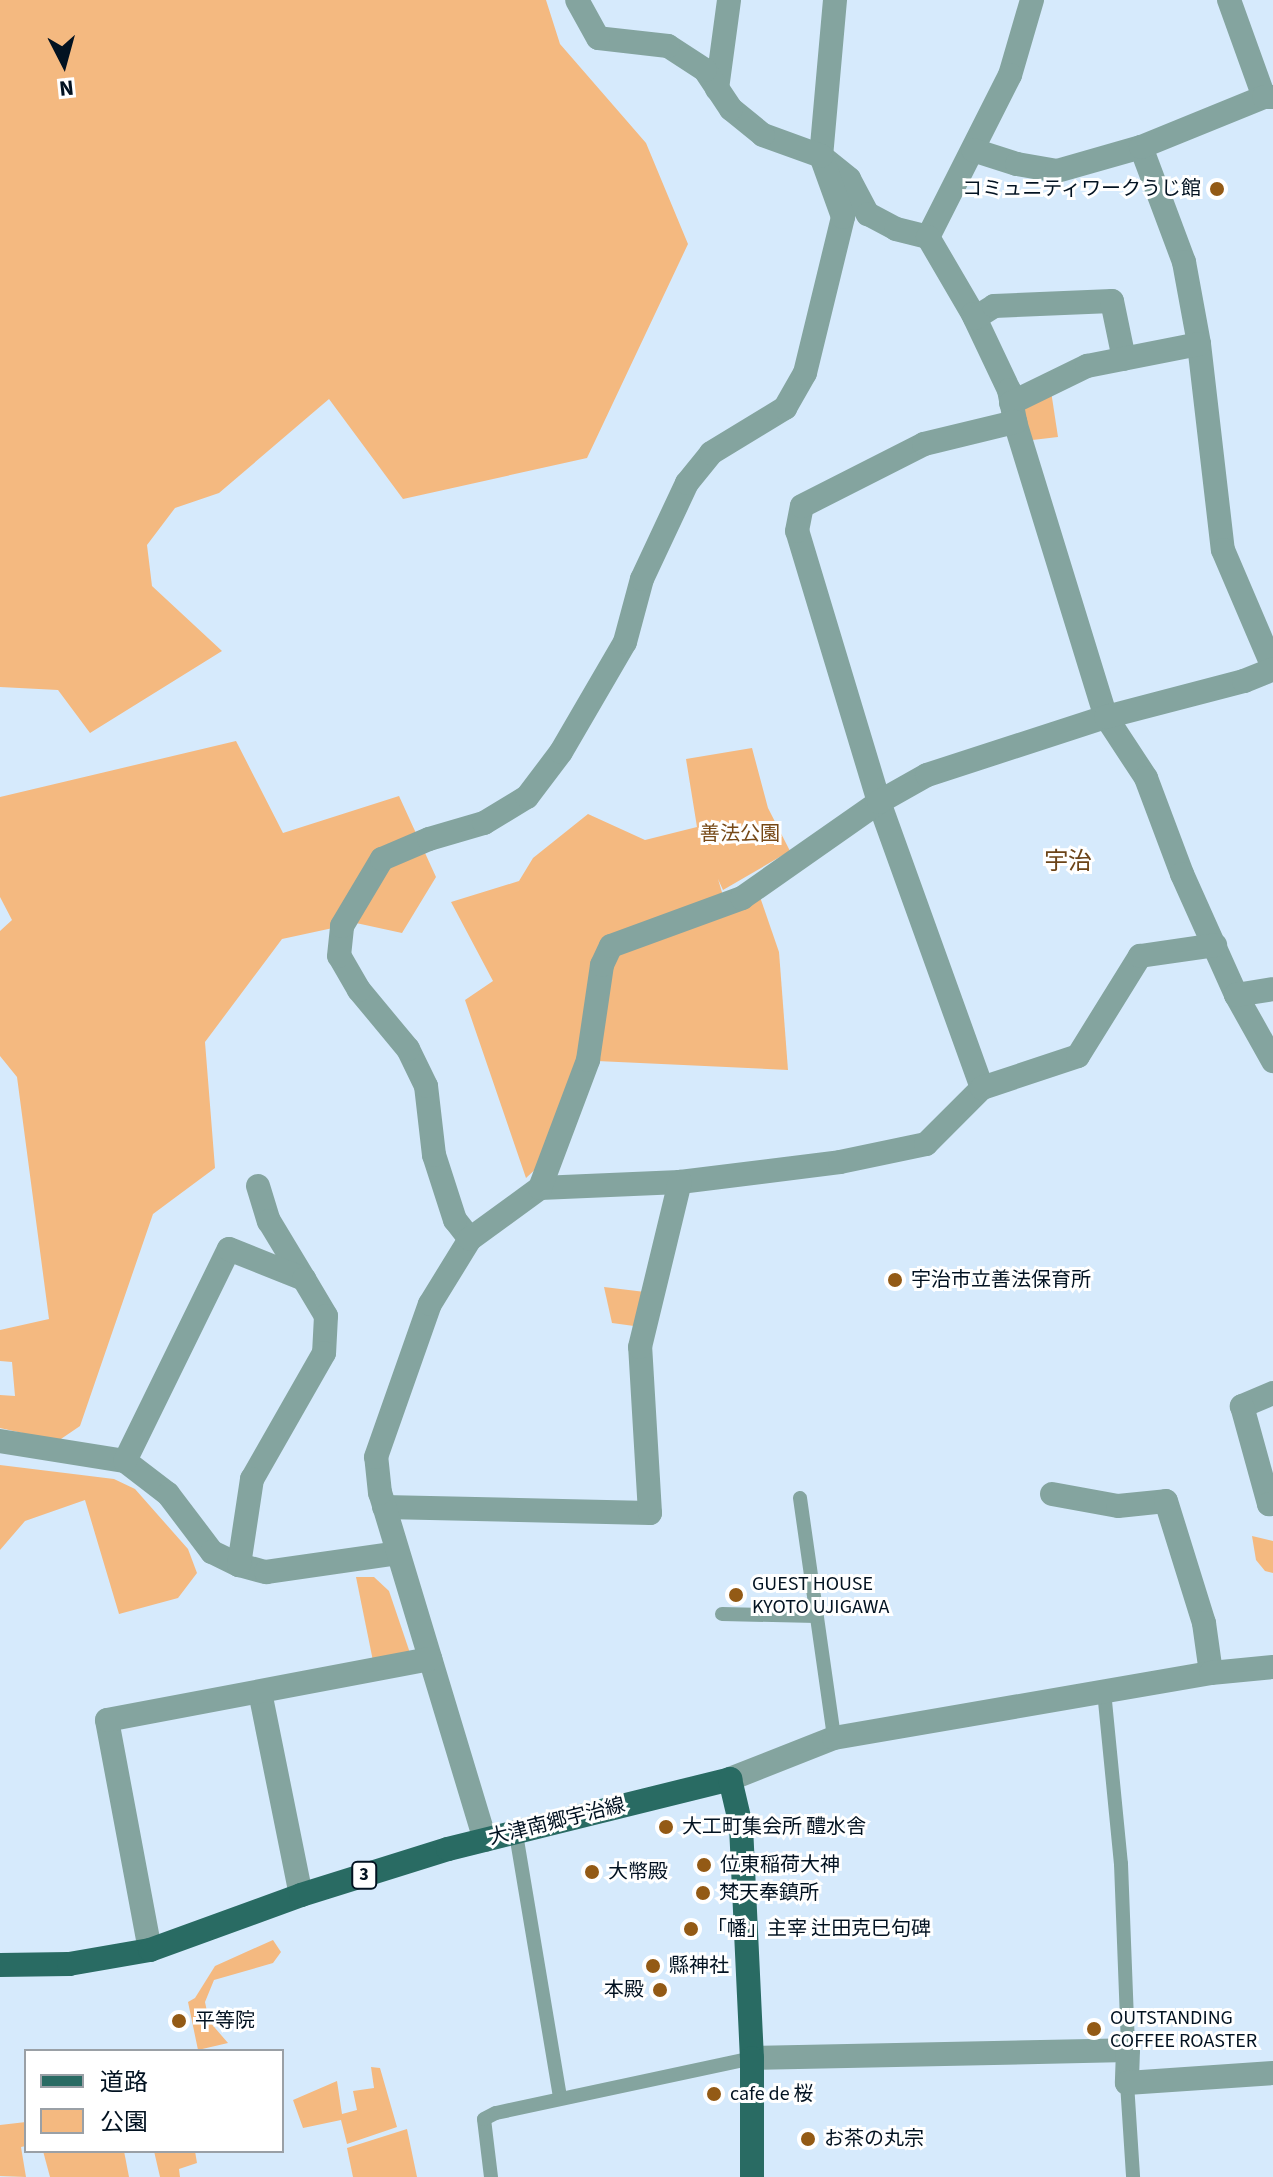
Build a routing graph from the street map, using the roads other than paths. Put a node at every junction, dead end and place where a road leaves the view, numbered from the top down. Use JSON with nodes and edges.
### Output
{"nodes":[{"id":1,"x":577,"y":0,"type":"edge"},
{"id":2,"x":729,"y":0,"type":"edge"},
{"id":3,"x":835,"y":0,"type":"edge"},
{"id":4,"x":1032,"y":0,"type":"edge"},
{"id":5,"x":1229,"y":0,"type":"edge"},
{"id":6,"x":717,"y":89,"type":"junction"},
{"id":7,"x":1268,"y":97,"type":"edge"},
{"id":8,"x":1141,"y":147,"type":"junction"},
{"id":9,"x":973,"y":150,"type":"junction"},
{"id":10,"x":821,"y":156,"type":"junction"},
{"id":11,"x":928,"y":237,"type":"junction"},
{"id":12,"x":975,"y":318,"type":"junction"},
{"id":13,"x":1199,"y":344,"type":"junction"},
{"id":14,"x":1124,"y":359,"type":"junction"},
{"id":15,"x":1013,"y":412,"type":"junction"},
{"id":16,"x":1273,"y":668,"type":"edge"},
{"id":17,"x":1106,"y":717,"type":"junction"},
{"id":18,"x":879,"y":802,"type":"junction"},
{"id":19,"x":1215,"y":945,"type":"junction"},
{"id":20,"x":1273,"y":989,"type":"edge"},
{"id":21,"x":1236,"y":995,"type":"junction"},
{"id":22,"x":1273,"y":1061,"type":"edge"},
{"id":23,"x":982,"y":1088,"type":"junction"},
{"id":24,"x":680,"y":1182,"type":"junction"},
{"id":25,"x":258,"y":1186,"type":"dead end"},
{"id":26,"x":540,"y":1188,"type":"junction"},
{"id":27,"x":470,"y":1239,"type":"junction"},
{"id":28,"x":304,"y":1279,"type":"junction"},
{"id":29,"x":1273,"y":1393,"type":"edge"},
{"id":30,"x":0,"y":1441,"type":"edge"},
{"id":31,"x":125,"y":1461,"type":"junction"},
{"id":32,"x":1052,"y":1494,"type":"dead end"},
{"id":33,"x":800,"y":1498,"type":"dead end"},
{"id":34,"x":1273,"y":1504,"type":"edge"},
{"id":35,"x":384,"y":1507,"type":"junction"},
{"id":36,"x":398,"y":1553,"type":"junction"},
{"id":37,"x":239,"y":1565,"type":"junction"},
{"id":38,"x":722,"y":1614,"type":"dead end"},
{"id":39,"x":816,"y":1616,"type":"junction"},
{"id":40,"x":430,"y":1659,"type":"junction"},
{"id":41,"x":1273,"y":1667,"type":"edge"},
{"id":42,"x":1211,"y":1673,"type":"junction"},
{"id":43,"x":1104,"y":1691,"type":"junction"},
{"id":44,"x":260,"y":1692,"type":"junction"},
{"id":45,"x":834,"y":1738,"type":"junction"},
{"id":46,"x":730,"y":1779,"type":"junction"},
{"id":47,"x":516,"y":1834,"type":"junction"},
{"id":48,"x":485,"y":1840,"type":"junction"},
{"id":49,"x":301,"y":1895,"type":"junction"},
{"id":50,"x":150,"y":1950,"type":"junction"},
{"id":51,"x":0,"y":1965,"type":"edge"},
{"id":52,"x":1128,"y":2050,"type":"junction"},
{"id":53,"x":752,"y":2058,"type":"junction"},
{"id":54,"x":1273,"y":2073,"type":"edge"},
{"id":55,"x":1127,"y":2083,"type":"junction"},
{"id":56,"x":560,"y":2098,"type":"junction"},
{"id":57,"x":491,"y":2177,"type":"edge"},
{"id":58,"x":752,"y":2177,"type":"edge"},
{"id":59,"x":1133,"y":2177,"type":"edge"}],
"edges":[{"from":1,"to":6,"type":"street"},
{"from":2,"to":6,"type":"street"},
{"from":3,"to":10,"type":"street"},
{"from":4,"to":9,"type":"street"},
{"from":5,"to":7,"type":"street"},
{"from":6,"to":10,"type":"street"},
{"from":7,"to":8,"type":"street"},
{"from":8,"to":9,"type":"street"},
{"from":8,"to":13,"type":"street"},
{"from":9,"to":11,"type":"street"},
{"from":10,"to":11,"type":"street"},
{"from":10,"to":27,"type":"street"},
{"from":11,"to":12,"type":"street"},
{"from":12,"to":14,"type":"street"},
{"from":12,"to":15,"type":"street"},
{"from":13,"to":14,"type":"street"},
{"from":13,"to":16,"type":"street"},
{"from":14,"to":15,"type":"street"},
{"from":15,"to":17,"type":"street"},
{"from":15,"to":18,"type":"street"},
{"from":16,"to":17,"type":"street"},
{"from":17,"to":18,"type":"street"},
{"from":17,"to":19,"type":"street"},
{"from":18,"to":23,"type":"street"},
{"from":18,"to":26,"type":"street"},
{"from":19,"to":21,"type":"street"},
{"from":19,"to":23,"type":"street"},
{"from":20,"to":21,"type":"street"},
{"from":21,"to":22,"type":"street"},
{"from":23,"to":24,"type":"street"},
{"from":24,"to":26,"type":"street"},
{"from":24,"to":35,"type":"street"},
{"from":25,"to":28,"type":"street"},
{"from":26,"to":27,"type":"street"},
{"from":27,"to":35,"type":"street"},
{"from":28,"to":31,"type":"street"},
{"from":28,"to":37,"type":"street"},
{"from":29,"to":34,"type":"street"},
{"from":30,"to":31,"type":"street"},
{"from":31,"to":37,"type":"street"},
{"from":32,"to":42,"type":"street"},
{"from":33,"to":39,"type":"lane"},
{"from":35,"to":36,"type":"street"},
{"from":36,"to":37,"type":"street"},
{"from":36,"to":40,"type":"street"},
{"from":38,"to":39,"type":"lane"},
{"from":39,"to":45,"type":"lane"},
{"from":40,"to":44,"type":"street"},
{"from":40,"to":48,"type":"street"},
{"from":41,"to":42,"type":"street"},
{"from":42,"to":43,"type":"street"},
{"from":43,"to":45,"type":"street"},
{"from":43,"to":52,"type":"lane"},
{"from":44,"to":49,"type":"street"},
{"from":44,"to":50,"type":"street"},
{"from":45,"to":46,"type":"street"},
{"from":46,"to":47,"type":"main road","name":"大津南郷宇治線","number":"3"},
{"from":46,"to":53,"type":"main road"},
{"from":47,"to":48,"type":"main road","name":"大津南郷宇治線","number":"3"},
{"from":47,"to":56,"type":"lane"},
{"from":48,"to":49,"type":"main road","name":"大津南郷宇治線","number":"3"},
{"from":49,"to":50,"type":"main road","name":"大津南郷宇治線","number":"3"},
{"from":50,"to":51,"type":"main road","name":"大津南郷宇治線","number":"3"},
{"from":52,"to":53,"type":"street"},
{"from":52,"to":55,"type":"street"},
{"from":53,"to":56,"type":"lane"},
{"from":53,"to":58,"type":"main road"},
{"from":54,"to":55,"type":"street"},
{"from":55,"to":59,"type":"lane"},
{"from":56,"to":57,"type":"lane"}]}
